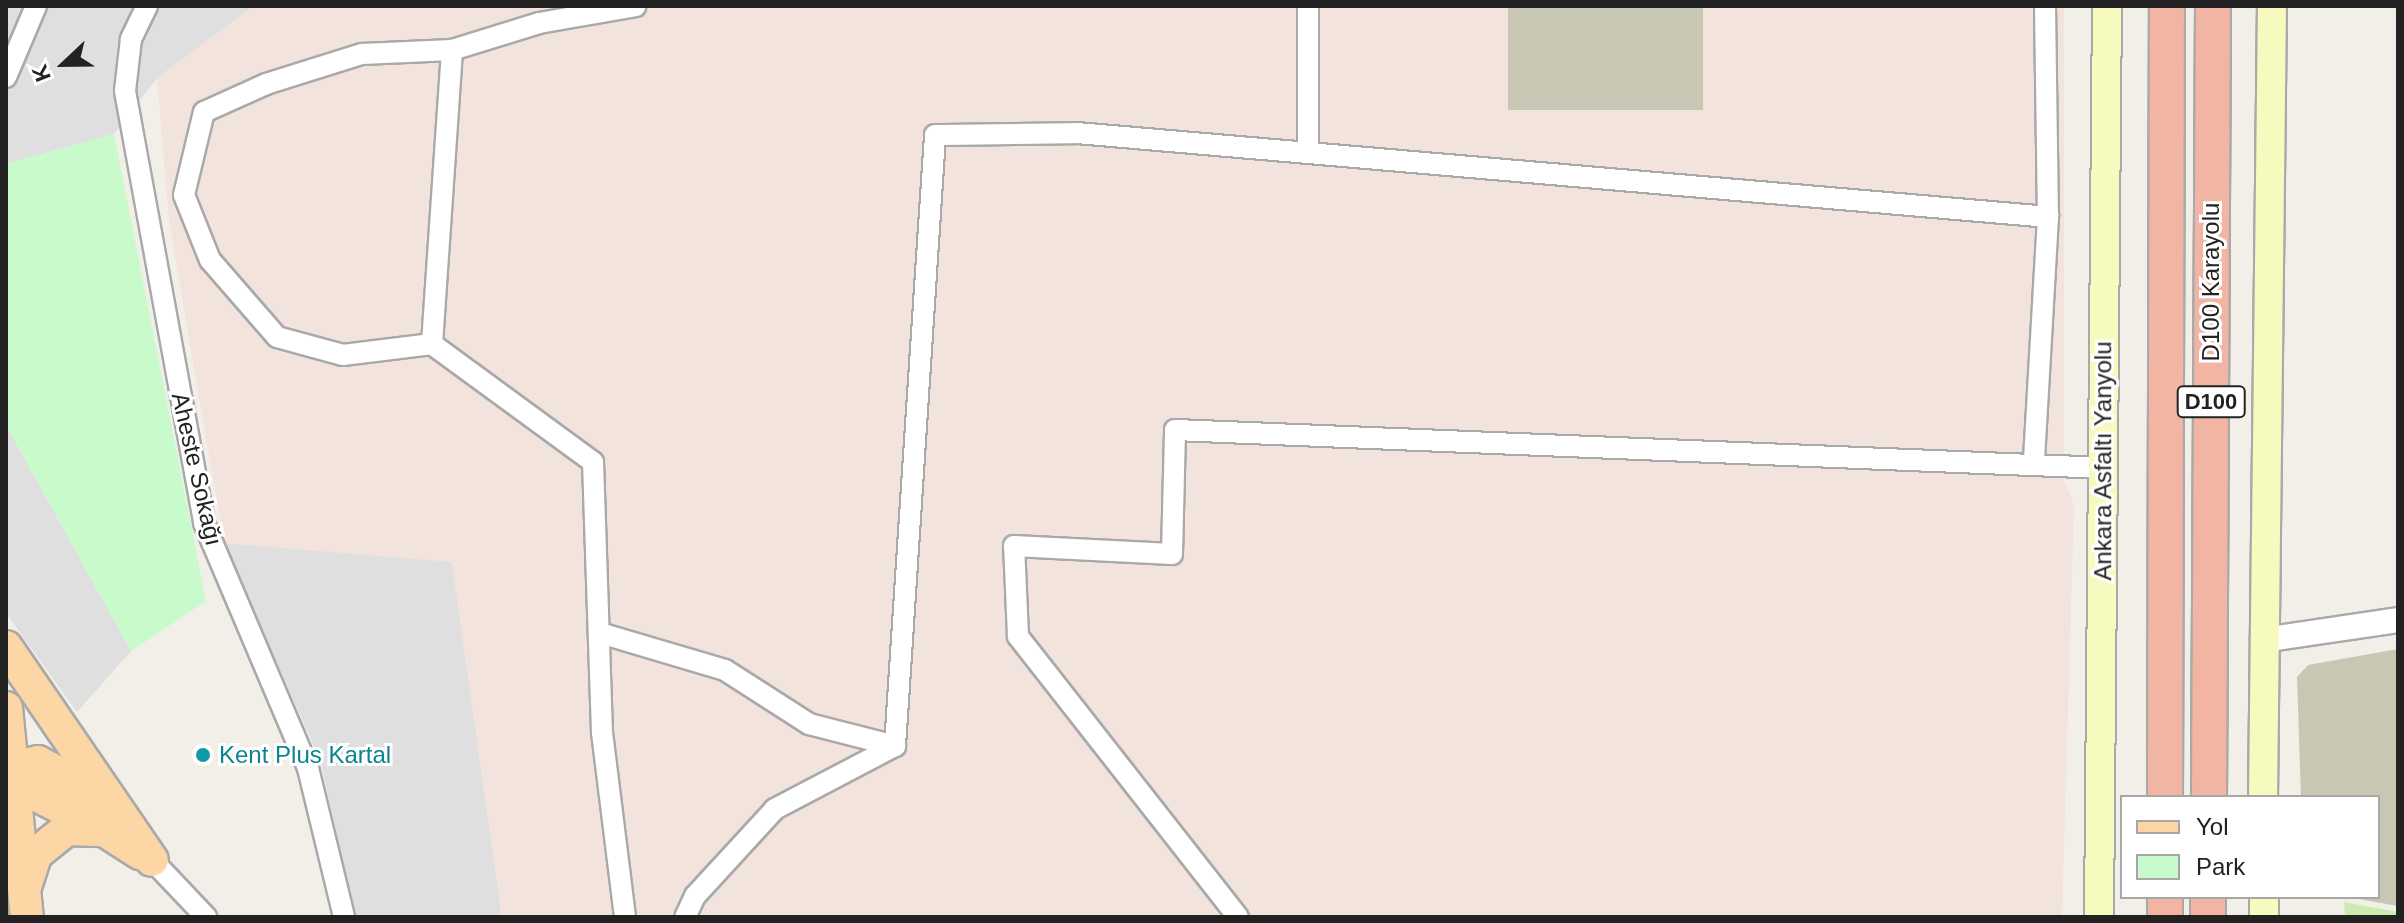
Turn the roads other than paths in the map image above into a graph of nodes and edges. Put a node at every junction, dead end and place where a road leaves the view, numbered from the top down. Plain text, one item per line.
1 (36, 6) edge
2 (147, 6) edge
3 (636, 6) edge
4 (1308, 6) edge
5 (2045, 6) edge
6 (2107, 6) edge
7 (2167, 6) edge
8 (2213, 6) edge
9 (2272, 6) edge
10 (452, 50) junction
11 (6, 77) edge
12 (1308, 153) junction
13 (2048, 217) junction
14 (432, 344) junction
15 (2034, 462) junction
16 (2103, 468) junction
17 (2398, 620) edge
18 (600, 633) junction
19 (2263, 640) junction
20 (6, 647) edge
21 (6, 708) edge
22 (895, 746) junction
23 (10, 775) edge
24 (2165, 795) edge
25 (2209, 795) edge
26 (2263, 795) edge
27 (109, 818) junction
28 (152, 860) joint
29 (25, 904) edge
30 (206, 917) edge
31 (344, 917) edge
32 (625, 917) edge
33 (685, 917) edge
34 (1238, 917) edge
35 (2099, 917) edge

1 - 11 street
2 - 31 street, Aheste Sokağı
3 - 10 street
4 - 12 street
5 - 13 street
6 - 16 main road, Ankara Asfaltı Yanyolu
7 - 24 highway, D100 Karayolu / D100
8 - 25 highway, D100 Karayolu / D100
9 - 19 main road
10 - 14 street
10 - 14 street
12 - 13 street
12 - 22 street
13 - 15 street
14 - 18 street
15 - 16 street
15 - 34 street
16 - 35 main road, Ankara Asfaltı Yanyolu
17 - 19 street
18 - 22 street
18 - 32 street
19 - 26 main road
20 - 27 main road
21 - 23 main road
22 - 33 street
23 - 27 main road
23 - 29 main road
27 - 28 main road
27 - 29 main road
28 - 30 street

